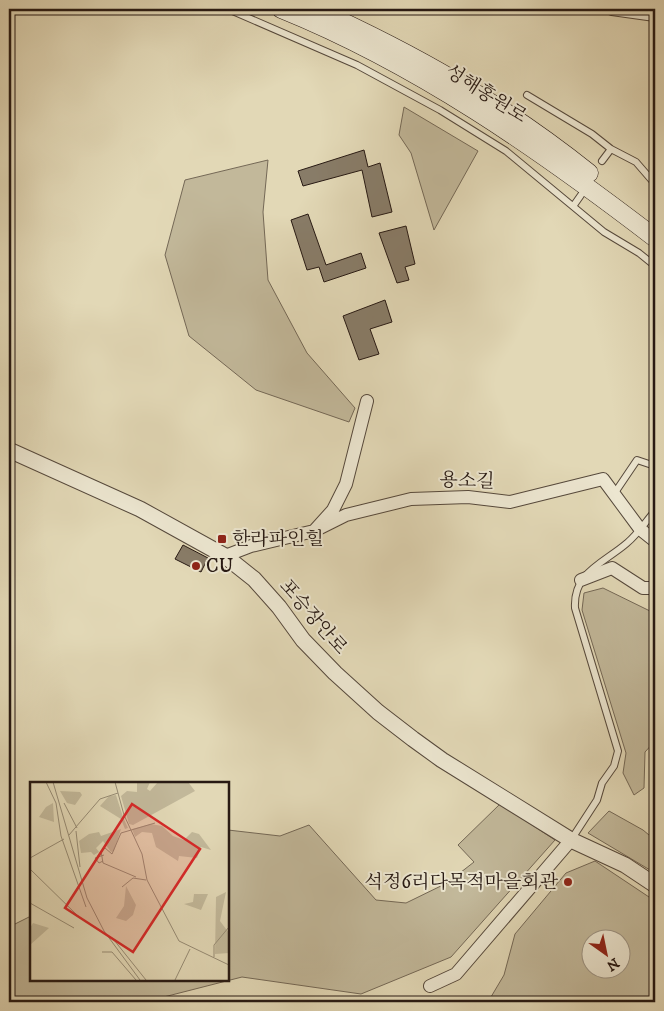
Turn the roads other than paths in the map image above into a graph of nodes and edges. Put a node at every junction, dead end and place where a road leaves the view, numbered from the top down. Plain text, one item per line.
1 (228, 9) edge
2 (280, 9) edge
3 (314, 9) edge
4 (612, 9) edge
5 (655, 15) edge
6 (527, 95) dead end
7 (611, 149) junction
8 (602, 161) dead end
9 (655, 184) edge
10 (581, 195) dead end
11 (574, 205) junction
12 (655, 226) edge
13 (655, 238) edge
14 (655, 266) edge
15 (367, 401) dead end
16 (9, 450) edge
17 (655, 466) edge
18 (614, 494) junction
19 (655, 510) edge
20 (640, 529) junction
21 (314, 531) junction
22 (655, 541) edge
23 (225, 556) junction
24 (581, 580) junction
25 (655, 588) edge
26 (571, 840) junction
27 (655, 885) edge
28 (430, 986) dead end

1 - 11 lane
2 - 13 main road, 성해홍원로
3 - 12 main road, 성해홍원로
4 - 5 street
6 - 7 lane
7 - 8 lane
7 - 9 lane
10 - 11 lane
11 - 14 lane
15 - 21 street
16 - 23 street, 포승장안로
17 - 18 lane
18 - 20 street, 용소길
18 - 21 street, 용소길
19 - 20 lane
20 - 22 street, 용소길
20 - 24 lane
21 - 23 street, 용소길
23 - 26 street, 포승장안로
24 - 25 street
24 - 26 lane
26 - 27 street, 포승장안로
26 - 28 street

